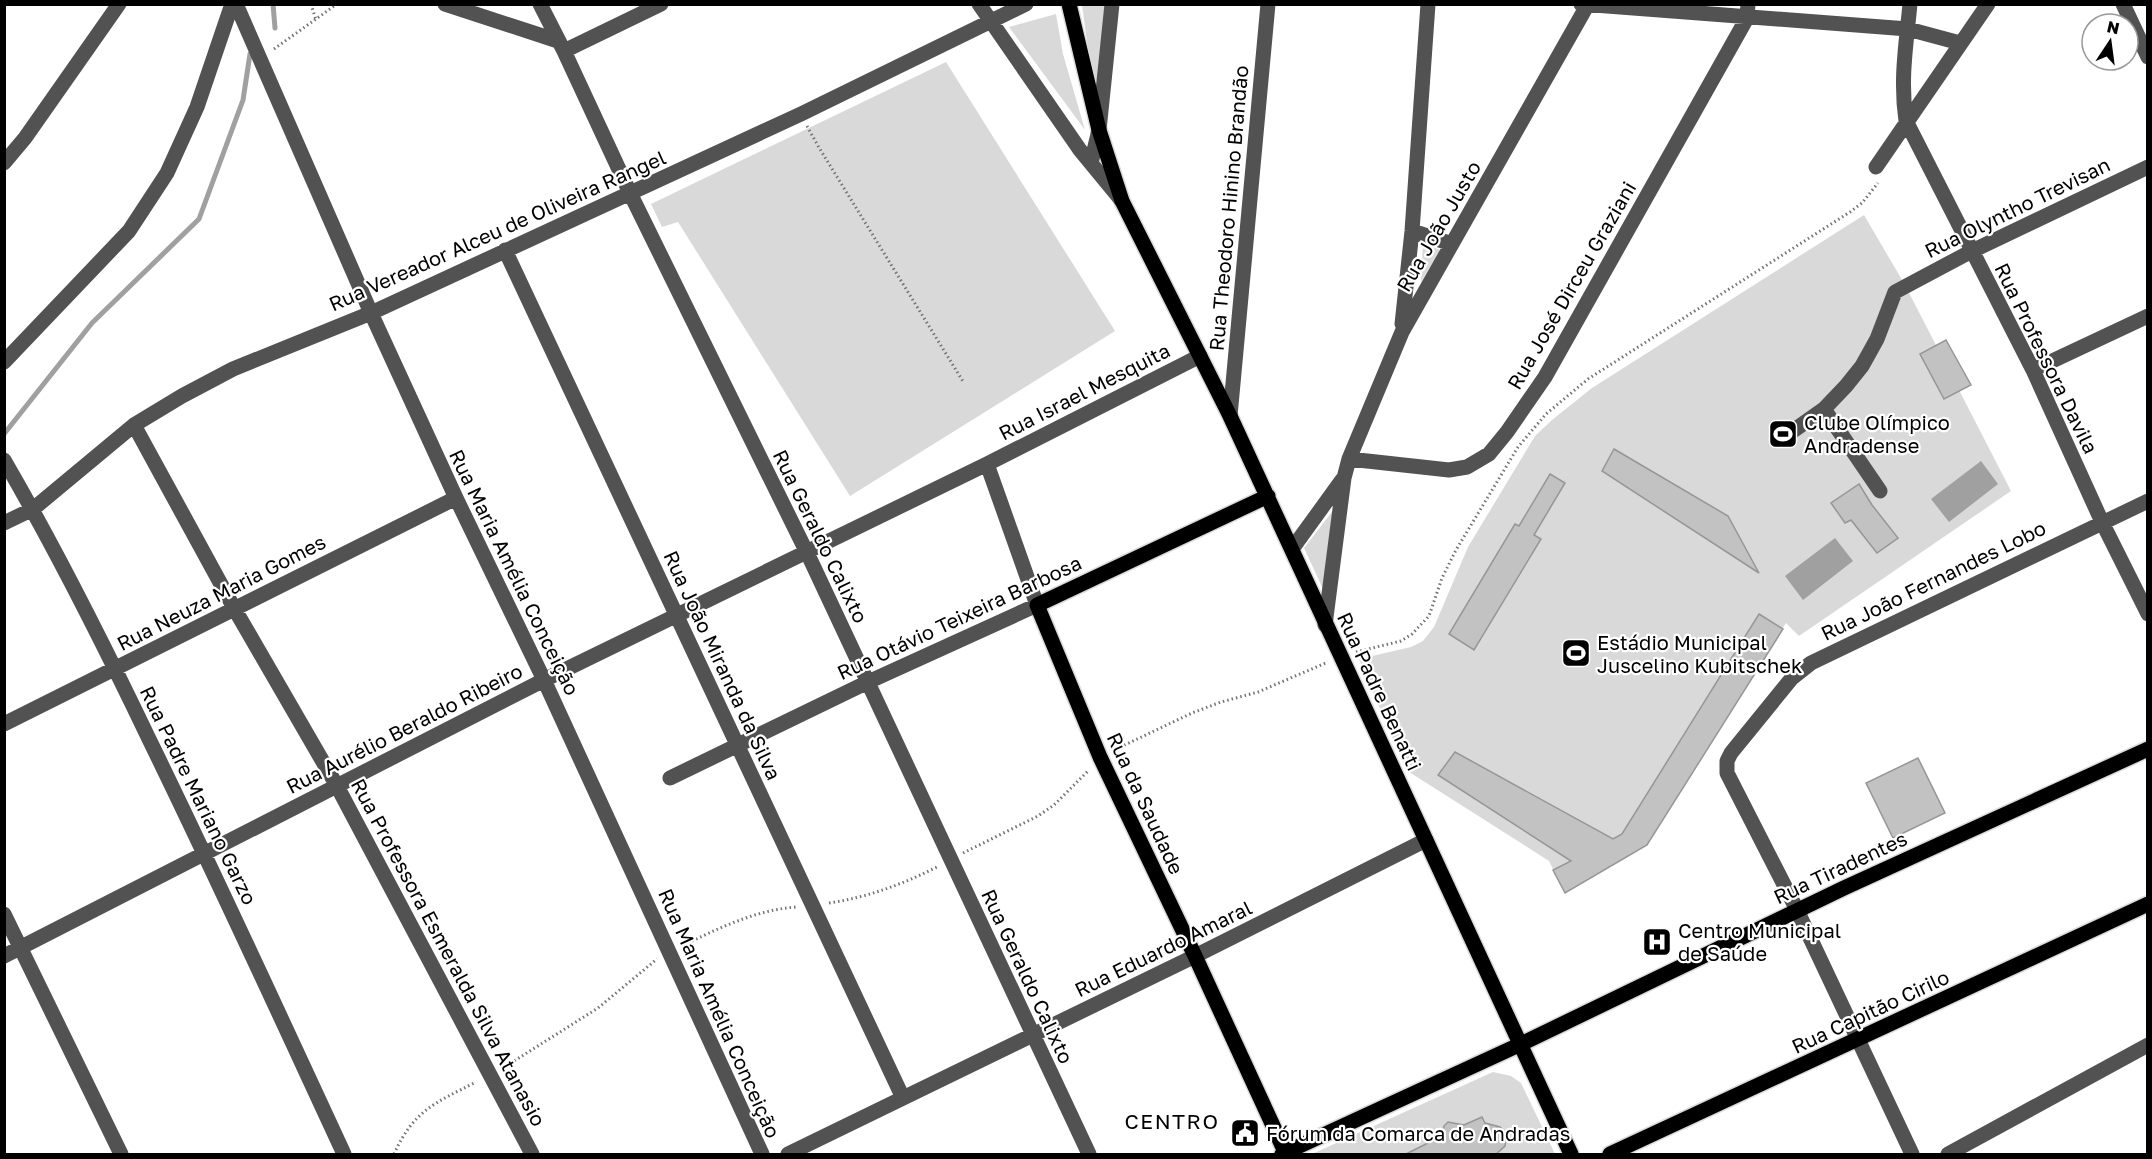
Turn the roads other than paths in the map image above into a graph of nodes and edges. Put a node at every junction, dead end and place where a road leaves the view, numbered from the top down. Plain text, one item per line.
1 (119, 4) edge
2 (234, 4) edge
3 (445, 4) edge
4 (540, 4) edge
5 (662, 4) edge
6 (979, 4) edge
7 (1026, 4) edge
8 (1069, 4) edge
9 (1112, 4) edge
10 (1268, 4) edge
11 (1428, 4) edge
12 (1581, 4) edge
13 (1910, 4) edge
14 (1988, 4) edge
15 (1588, 5) edge
16 (2123, 5) edge
17 (1747, 11) edge
18 (992, 22) junction
19 (1908, 29) junction
20 (1960, 43) junction
21 (561, 46) junction
22 (2148, 57) edge
23 (1906, 121) junction
24 (1099, 129) junction
25 (4, 163) edge
26 (1091, 163) junction
27 (2148, 167) edge
28 (1879, 173) road end
29 (630, 193) junction
30 (1122, 201) junction
31 (1412, 231) junction
32 (1452, 244) junction
33 (505, 250) junction
34 (1972, 250) junction
35 (371, 313) junction
36 (2148, 316) edge
37 (1402, 332) junction
38 (1200, 356) junction
39 (4, 362) edge
40 (2033, 370) junction
41 (1824, 409) junction
42 (1230, 416) junction
43 (134, 425) junction
44 (1780, 440) dead end
45 (1349, 459) junction
46 (4, 460) edge
47 (987, 464) junction
48 (1344, 478) junction
49 (1880, 491) dead end
50 (1268, 496) junction
51 (456, 498) junction
52 (2148, 501) edge
53 (33, 509) junction
54 (2102, 522) junction
55 (4, 523) edge
56 (1292, 549) junction
57 (806, 551) junction
58 (1037, 605) junction
59 (234, 608) junction
60 (2148, 614) edge
61 (677, 616) junction
62 (1325, 625) junction
63 (116, 669) junction
64 (544, 680) junction
65 (868, 682) junction
66 (4, 724) edge
67 (738, 745) junction
68 (2148, 749) edge
69 (670, 778) dead end
70 (337, 786) junction
71 (1426, 840) junction
72 (206, 854) junction
73 (2148, 904) edge
74 (1797, 910) junction
75 (4, 914) edge
76 (22, 947) junction
77 (4, 956) edge
78 (1195, 956) junction
79 (1032, 1035) junction
80 (1858, 1039) junction
81 (1521, 1044) junction
82 (2148, 1046) edge
83 (903, 1098) junction
84 (1284, 1154) edge
85 (121, 1155) edge
86 (344, 1155) edge
87 (532, 1155) edge
88 (762, 1155) edge
89 (788, 1155) edge
90 (1089, 1155) edge
91 (1571, 1155) edge
92 (1610, 1155) edge
93 (1912, 1155) edge
94 (1948, 1155) edge

1 - 25 street
2 - 35 street, Rua Maria Amélia Conceição
2 - 39 street
3 - 21 street
4 - 21 street, Rua Geraldo Calixto
5 - 21 street
6 - 18 street
7 - 18 street, Rua Vereador Alceu de Oliveira Rangel
8 - 24 main road, Rua Padre Benatti
9 - 24 street
10 - 42 street, Rua Theodoro Hinino Brandão
11 - 31 street
12 - 15 street
13 - 19 street, Rua Professora Davila
14 - 20 street
15 - 17 street
15 - 32 street, Rua João Justo
16 - 22 street
17 - 19 street
17 - 45 street, Rua José Dirceu Graziani
18 - 26 street
18 - 29 street, Rua Vereador Alceu de Oliveira Rangel
19 - 20 street
19 - 23 street, Rua Professora Davila
20 - 23 street
21 - 29 street, Rua Geraldo Calixto
23 - 28 street
23 - 34 street, Rua Professora Davila
24 - 26 street
24 - 30 main road, Rua Padre Benatti
26 - 30 street
27 - 34 street, Rua Olyntho Trevisan
29 - 33 street, Rua Vereador Alceu de Oliveira Rangel
29 - 57 street, Rua Geraldo Calixto
30 - 38 main road, Rua Padre Benatti
31 - 32 street
31 - 37 street
32 - 37 street, Rua João Justo
33 - 35 street, Rua Vereador Alceu de Oliveira Rangel
33 - 61 street, Rua João Miranda da Silva
34 - 40 street, Rua Professora Davila
34 - 41 street, Rua Olyntho Trevisan
35 - 43 street, Rua Vereador Alceu de Oliveira Rangel
35 - 51 street, Rua Maria Amélia Conceição
36 - 40 street
37 - 45 street, Rua João Justo
38 - 42 main road, Rua Padre Benatti
38 - 47 street, Rua Israel Mesquita
40 - 54 street, Rua Professora Davila
41 - 44 street
41 - 49 street
42 - 50 main road, Rua Padre Benatti
43 - 53 street, Rua Vereador Alceu de Oliveira Rangel
43 - 59 street, Rua Professora Esmeralda Silva Atanasio
45 - 48 street, Rua João Justo
46 - 53 street, Rua Padre Mariano Garzo
47 - 57 street, Rua Aurélio Beraldo Ribeiro
47 - 58 street, Rua da Saudade
48 - 56 street
48 - 62 street
50 - 56 main road, Rua Padre Benatti
50 - 58 main road, Rua Otávio Teixeira Barbosa
51 - 59 street, Rua Neuza Maria Gomes
51 - 64 street, Rua Maria Amélia Conceição
52 - 54 street, Rua João Fernandes Lobo
53 - 55 street, Rua Vereador Alceu de Oliveira Rangel
53 - 63 street, Rua Padre Mariano Garzo
54 - 60 street, Rua Professora Davila
54 - 74 street, Rua João Fernandes Lobo
56 - 62 main road, Rua Padre Benatti
57 - 61 street, Rua Aurélio Beraldo Ribeiro
57 - 65 street, Rua Geraldo Calixto
58 - 65 street, Rua Otávio Teixeira Barbosa
58 - 78 main road, Rua da Saudade
59 - 63 street, Rua Neuza Maria Gomes
59 - 70 street, Rua Professora Esmeralda Silva Atanasio
61 - 64 street, Rua Aurélio Beraldo Ribeiro
61 - 67 street, Rua João Miranda da Silva
62 - 71 main road, Rua Padre Benatti
63 - 66 street, Rua Neuza Maria Gomes
63 - 72 street, Rua Padre Mariano Garzo
64 - 70 street, Rua Aurélio Beraldo Ribeiro
64 - 88 street, Rua Maria Amélia Conceição
65 - 67 street, Rua Otávio Teixeira Barbosa
65 - 79 street, Rua Geraldo Calixto
67 - 69 street, Rua Otávio Teixeira Barbosa
67 - 83 street, Rua João Miranda da Silva
68 - 74 main road, Rua Tiradentes
70 - 72 street, Rua Aurélio Beraldo Ribeiro
70 - 87 street, Rua Professora Esmeralda Silva Atanasio
71 - 78 street, Rua Eduardo Amaral
71 - 81 main road, Rua Padre Benatti
72 - 76 street, Rua Aurélio Beraldo Ribeiro
72 - 86 street, Rua Padre Mariano Garzo
73 - 80 main road, Rua Capitão Cirilo
74 - 80 street
74 - 81 main road, Rua Tiradentes
75 - 76 street
76 - 77 street, Rua Aurélio Beraldo Ribeiro
76 - 85 street
78 - 79 street, Rua Eduardo Amaral
78 - 84 main road, Rua da Saudade
79 - 83 street, Rua Eduardo Amaral
79 - 90 street, Rua Geraldo Calixto
80 - 92 main road, Rua Capitão Cirilo
80 - 93 street
81 - 84 main road, Rua Tiradentes
81 - 91 main road, Rua Padre Benatti
82 - 94 street
83 - 89 street, Rua Eduardo Amaral

